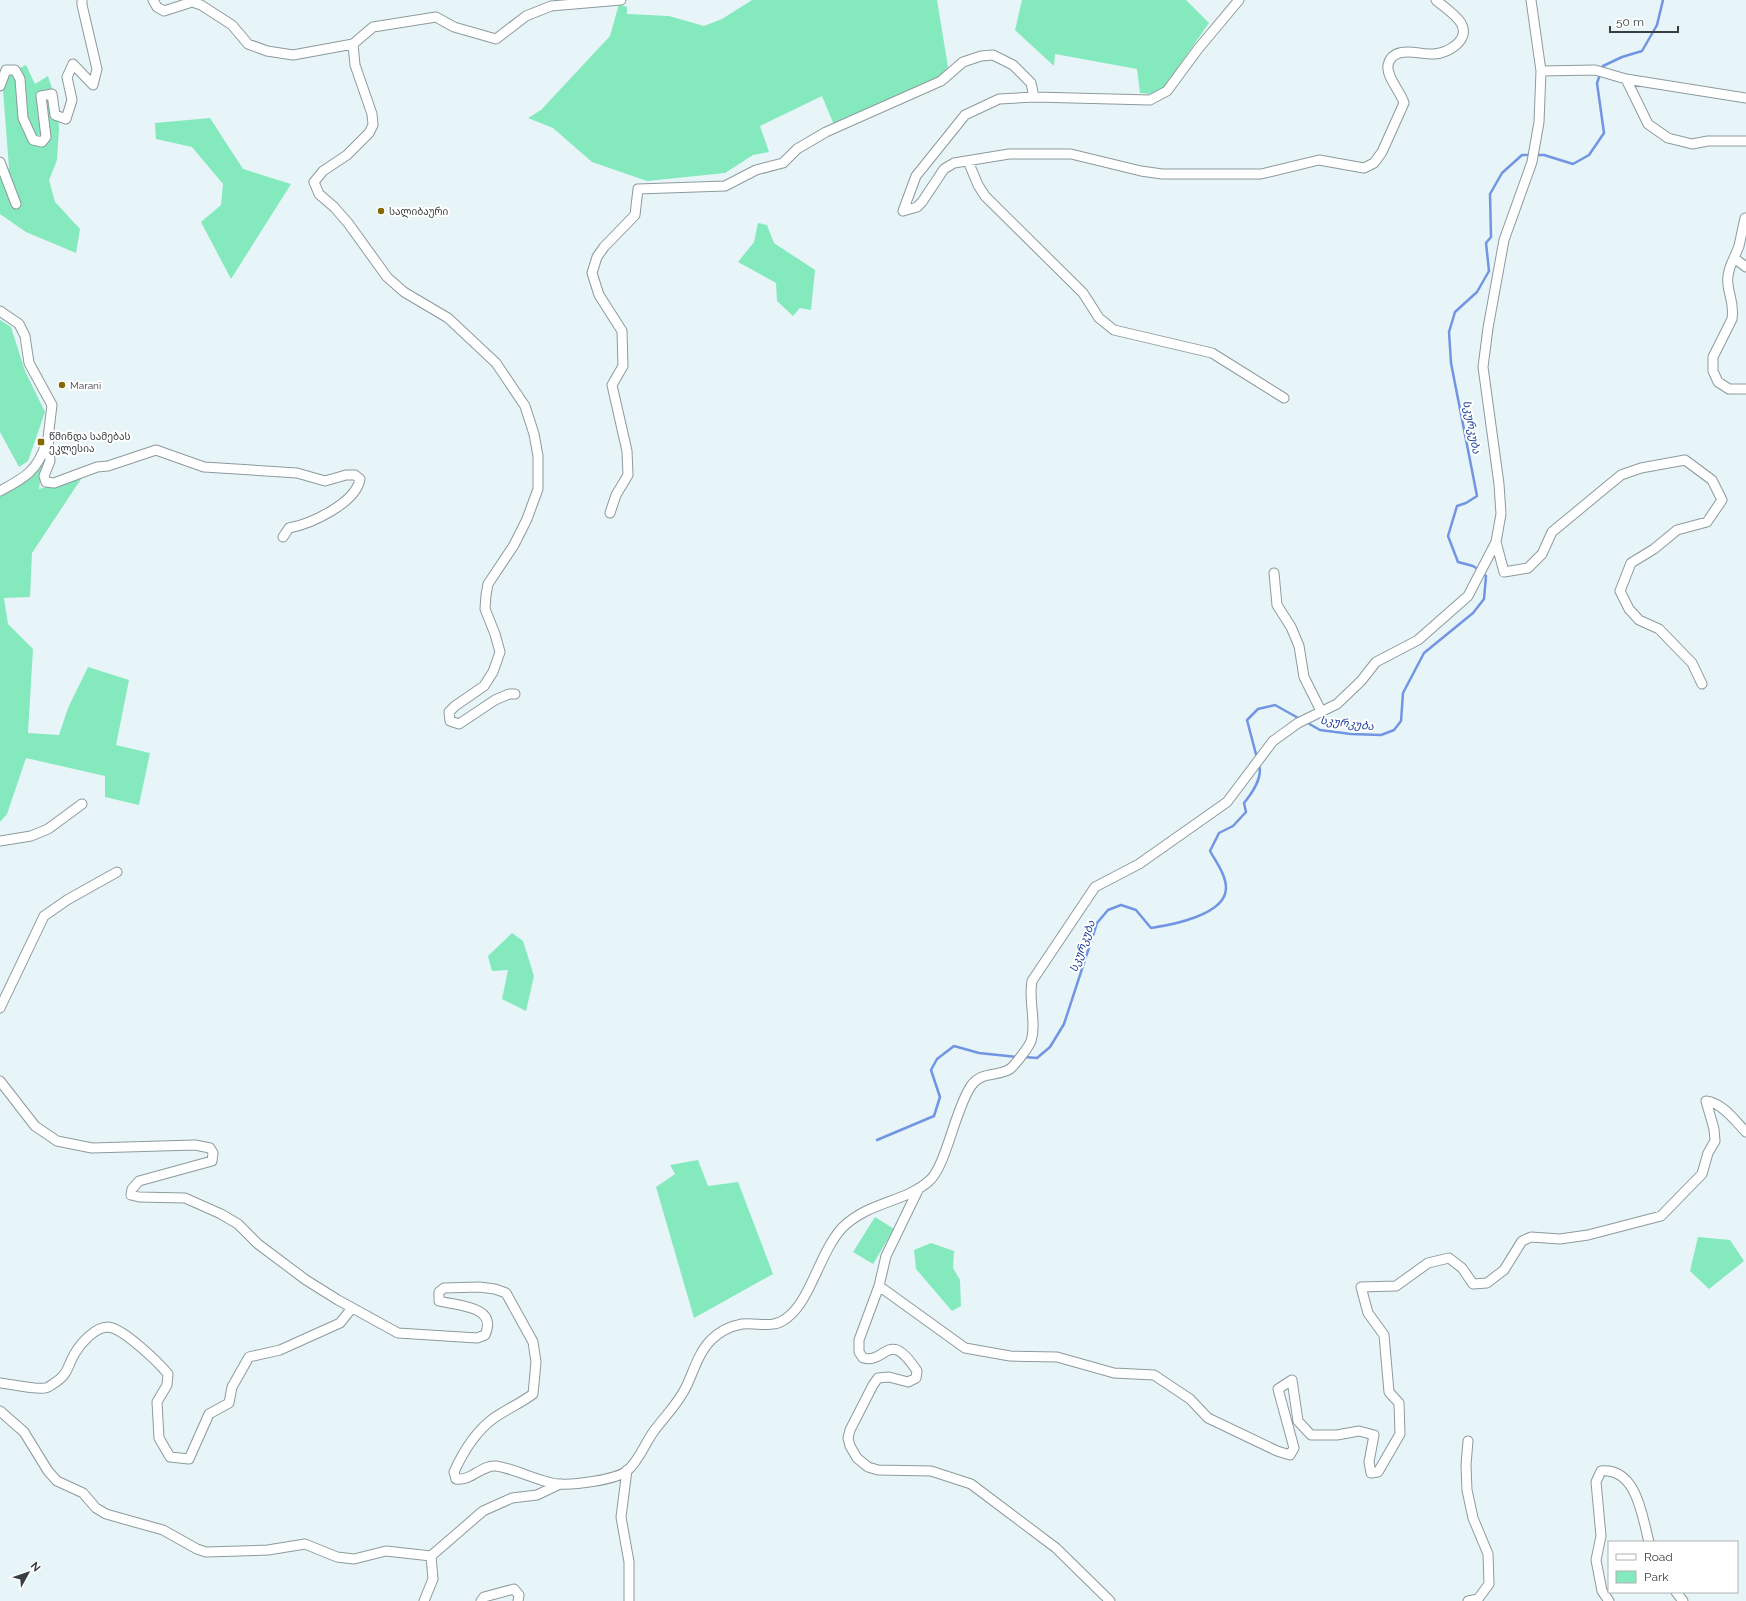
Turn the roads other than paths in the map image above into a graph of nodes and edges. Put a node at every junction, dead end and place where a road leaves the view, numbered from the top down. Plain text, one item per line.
1 (82, 0) edge
2 (154, 0) edge
3 (621, 0) edge
4 (1239, 0) edge
5 (1436, 0) edge
6 (1532, 0) edge
7 (353, 44) junction
8 (1541, 72) junction
9 (1626, 80) junction
10 (0, 86) edge
11 (1034, 97) junction
12 (1746, 98) edge
13 (1746, 141) edge
14 (968, 161) junction
15 (0, 162) edge
16 (16, 204) dead end
17 (1745, 218) edge
18 (1734, 258) junction
19 (1746, 267) edge
20 (0, 311) edge
21 (1746, 389) edge
22 (1284, 398) dead end
23 (48, 438) junction
24 (0, 491) edge
25 (610, 514) dead end
26 (283, 537) dead end
27 (1496, 542) junction
28 (1274, 573) dead end
29 (1702, 684) dead end
30 (515, 694) dead end
31 (1321, 710) junction
32 (82, 804) dead end
33 (0, 841) edge
34 (117, 872) dead end
35 (0, 1008) edge
36 (0, 1082) edge
37 (1746, 1132) edge
38 (919, 1188) junction
39 (879, 1286) junction
40 (352, 1308) junction
41 (0, 1382) edge
42 (0, 1411) edge
43 (1468, 1441) dead end
44 (627, 1470) junction
45 (560, 1484) junction
46 (1649, 1541) edge
47 (431, 1556) junction
48 (1677, 1593) edge
49 (424, 1601) edge
50 (481, 1601) edge
51 (518, 1601) edge
52 (629, 1601) edge
53 (1110, 1601) edge
54 (1468, 1601) edge
55 (1609, 1601) edge
56 (1683, 1601) edge

1 - 10 street
2 - 7 street
3 - 7 street
4 - 11 street
5 - 14 street
6 - 8 street
7 - 30 street
8 - 9 street
8 - 27 street
9 - 12 street
9 - 13 street
11 - 14 street
11 - 25 street
14 - 22 street
15 - 16 street
17 - 18 street
18 - 19 street
18 - 21 street
20 - 23 street
23 - 24 street
23 - 26 street
27 - 29 street
27 - 31 street
28 - 31 street
31 - 38 street
32 - 33 street
34 - 35 street
36 - 40 street
37 - 39 street
38 - 39 street
38 - 44 street
39 - 53 street
40 - 41 street
40 - 45 street
42 - 47 street
43 - 54 street
44 - 45 street
44 - 52 street
45 - 47 street
46 - 55 street
47 - 49 street
48 - 56 street
50 - 51 street

